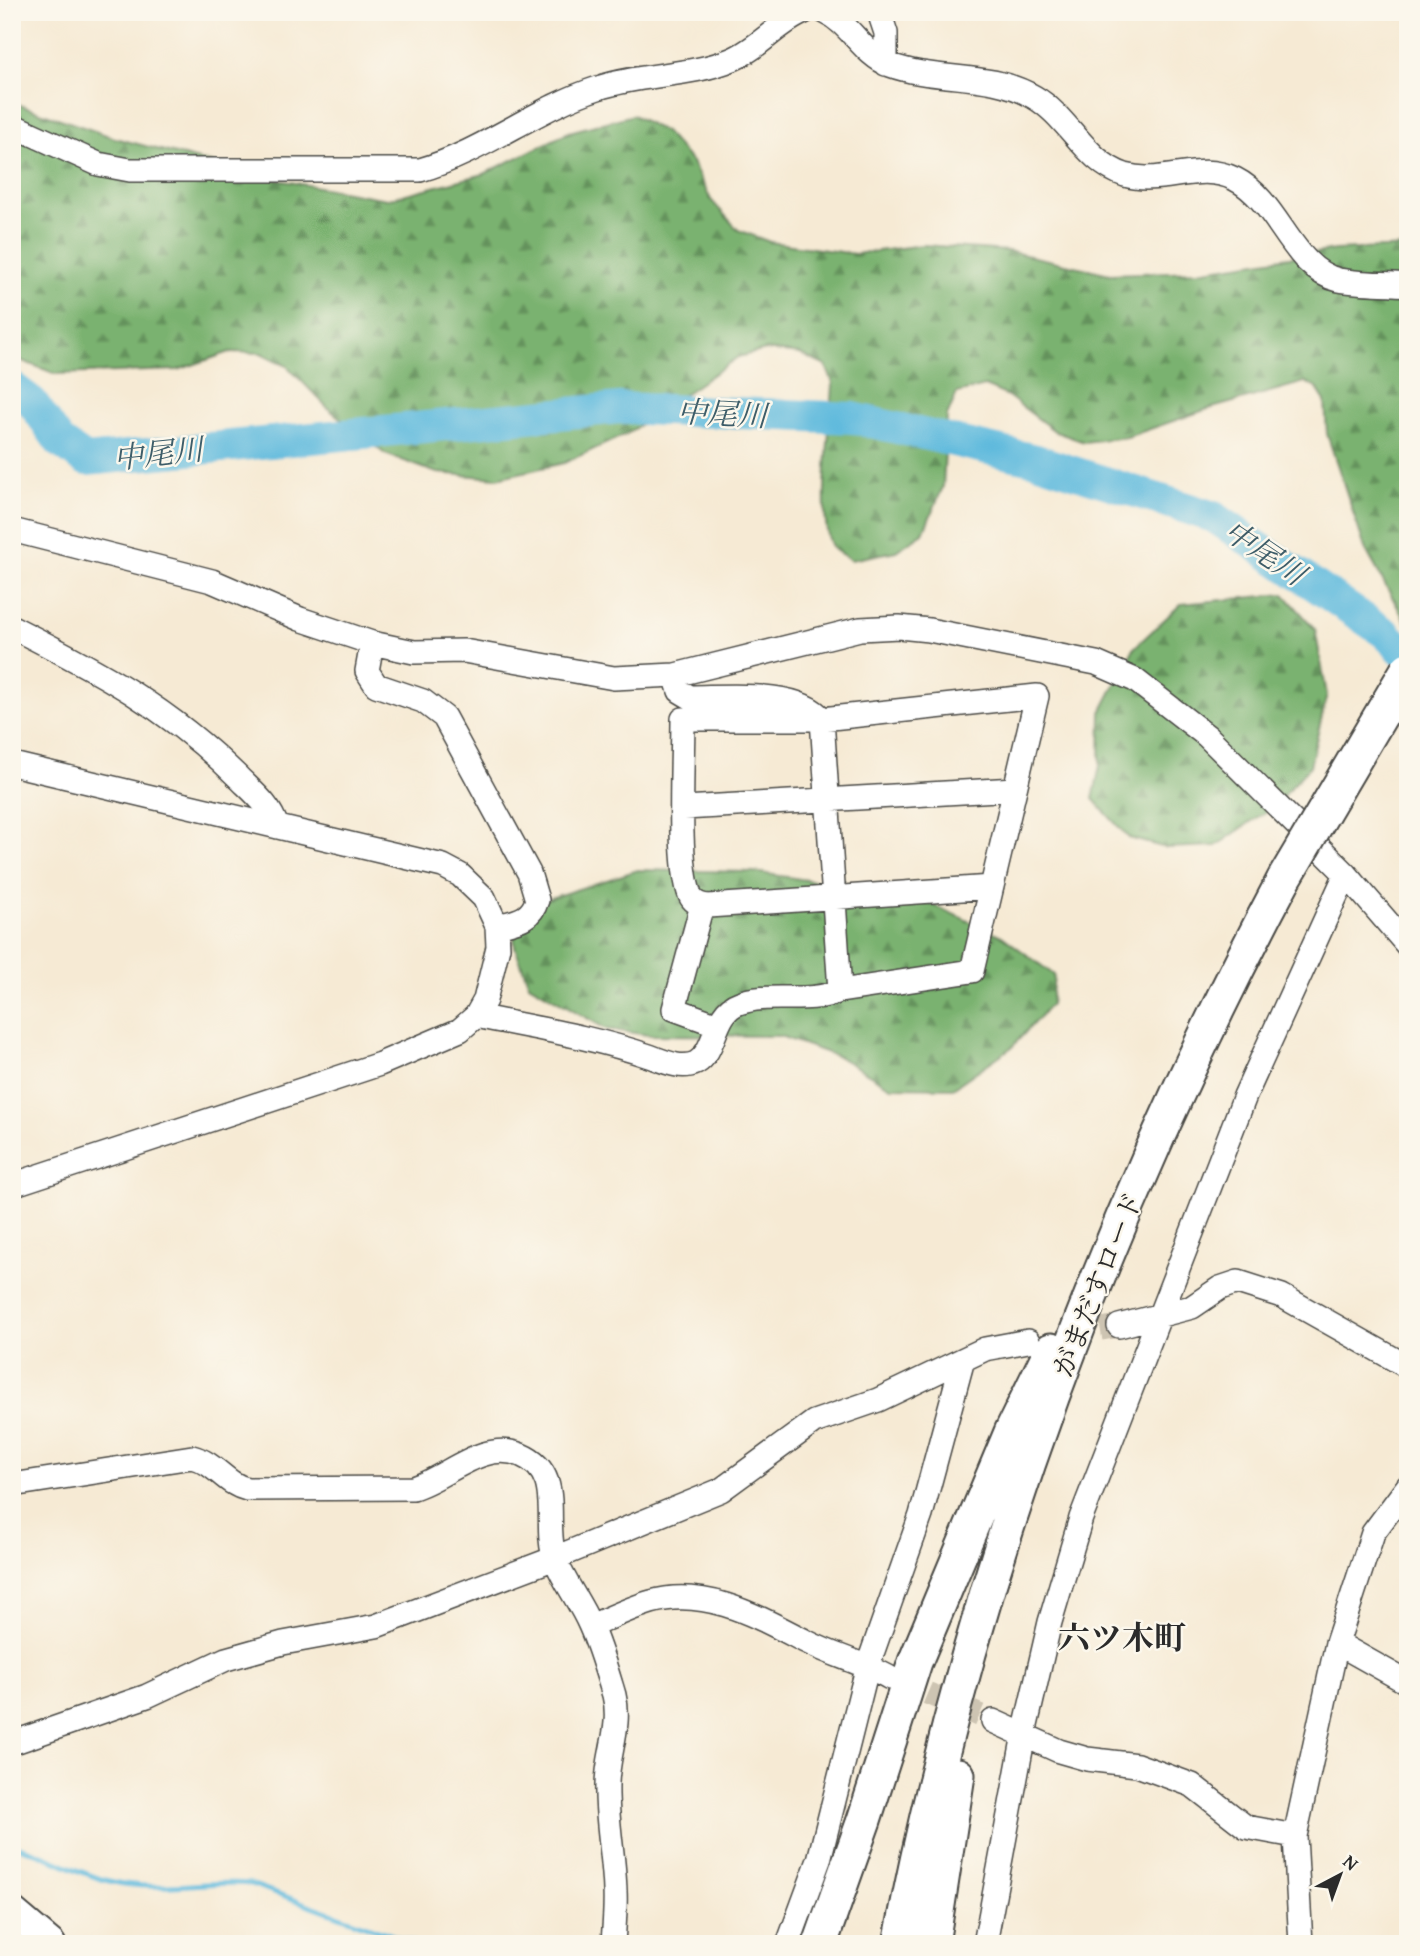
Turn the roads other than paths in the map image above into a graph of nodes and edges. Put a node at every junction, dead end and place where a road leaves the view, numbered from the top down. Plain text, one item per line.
1 (804, 12) edge
2 (825, 12) edge
3 (879, 12) edge
4 (886, 64) junction
5 (12, 125) edge
6 (1408, 285) edge
7 (12, 530) edge
8 (12, 627) edge
9 (372, 643) junction
10 (1408, 669) edge
11 (675, 676) junction
12 (822, 719) junction
13 (12, 764) edge
14 (1015, 789) junction
15 (828, 799) junction
16 (684, 808) junction
17 (277, 827) junction
18 (1346, 874) junction
19 (992, 887) junction
20 (834, 897) junction
21 (702, 905) junction
22 (498, 926) junction
23 (1408, 946) edge
24 (840, 991) junction
25 (476, 1016) junction
26 (718, 1025) junction
27 (14, 1184) edge
28 (1116, 1232) junction
29 (1161, 1317) junction
30 (1119, 1326) tunnel mouth
31 (1028, 1341) dead end
32 (962, 1363) junction
33 (1408, 1367) edge
34 (12, 1485) edge
35 (1408, 1486) edge
36 (555, 1558) junction
37 (991, 1583) junction
38 (591, 1626) junction
39 (1337, 1643) junction
40 (868, 1665) junction
41 (890, 1678) tunnel mouth
42 (1408, 1683) edge
43 (993, 1721) tunnel mouth
44 (1024, 1734) junction
45 (12, 1743) edge
46 (1295, 1836) junction
47 (12, 1911) edge
48 (51, 1944) edge
49 (613, 1944) edge
50 (788, 1944) edge
51 (820, 1944) edge
52 (900, 1944) edge
53 (932, 1944) edge
54 (985, 1944) edge
55 (1301, 1944) edge

1 - 5 street
2 - 4 street
3 - 4 street
4 - 6 street
7 - 9 street
8 - 17 street
9 - 11 street
9 - 22 street
10 - 28 highway, がまだすロード, bridge
11 - 12 street
11 - 18 street
12 - 14 street
12 - 15 street
12 - 16 street
13 - 17 street
14 - 15 street
14 - 19 street
15 - 16 street
15 - 20 street
16 - 21 street
17 - 22 street
18 - 23 street
18 - 29 street
19 - 20 street
19 - 24 street
20 - 21 street
20 - 24 street
21 - 26 street
22 - 25 street
24 - 26 street
25 - 26 street
25 - 27 street
28 - 37 highway, がまだすロード
28 - 51 highway
29 - 30 street
29 - 33 street
29 - 44 street
31 - 32 street
32 - 36 street
32 - 40 street
34 - 36 street
35 - 39 street
36 - 38 street
36 - 45 street
37 - 52 highway, がまだすロード
37 - 53 highway
38 - 40 street
38 - 49 street
39 - 42 street
39 - 46 street
40 - 41 street
40 - 50 street
43 - 44 street
44 - 46 street
44 - 54 street
46 - 55 street
47 - 48 main road

